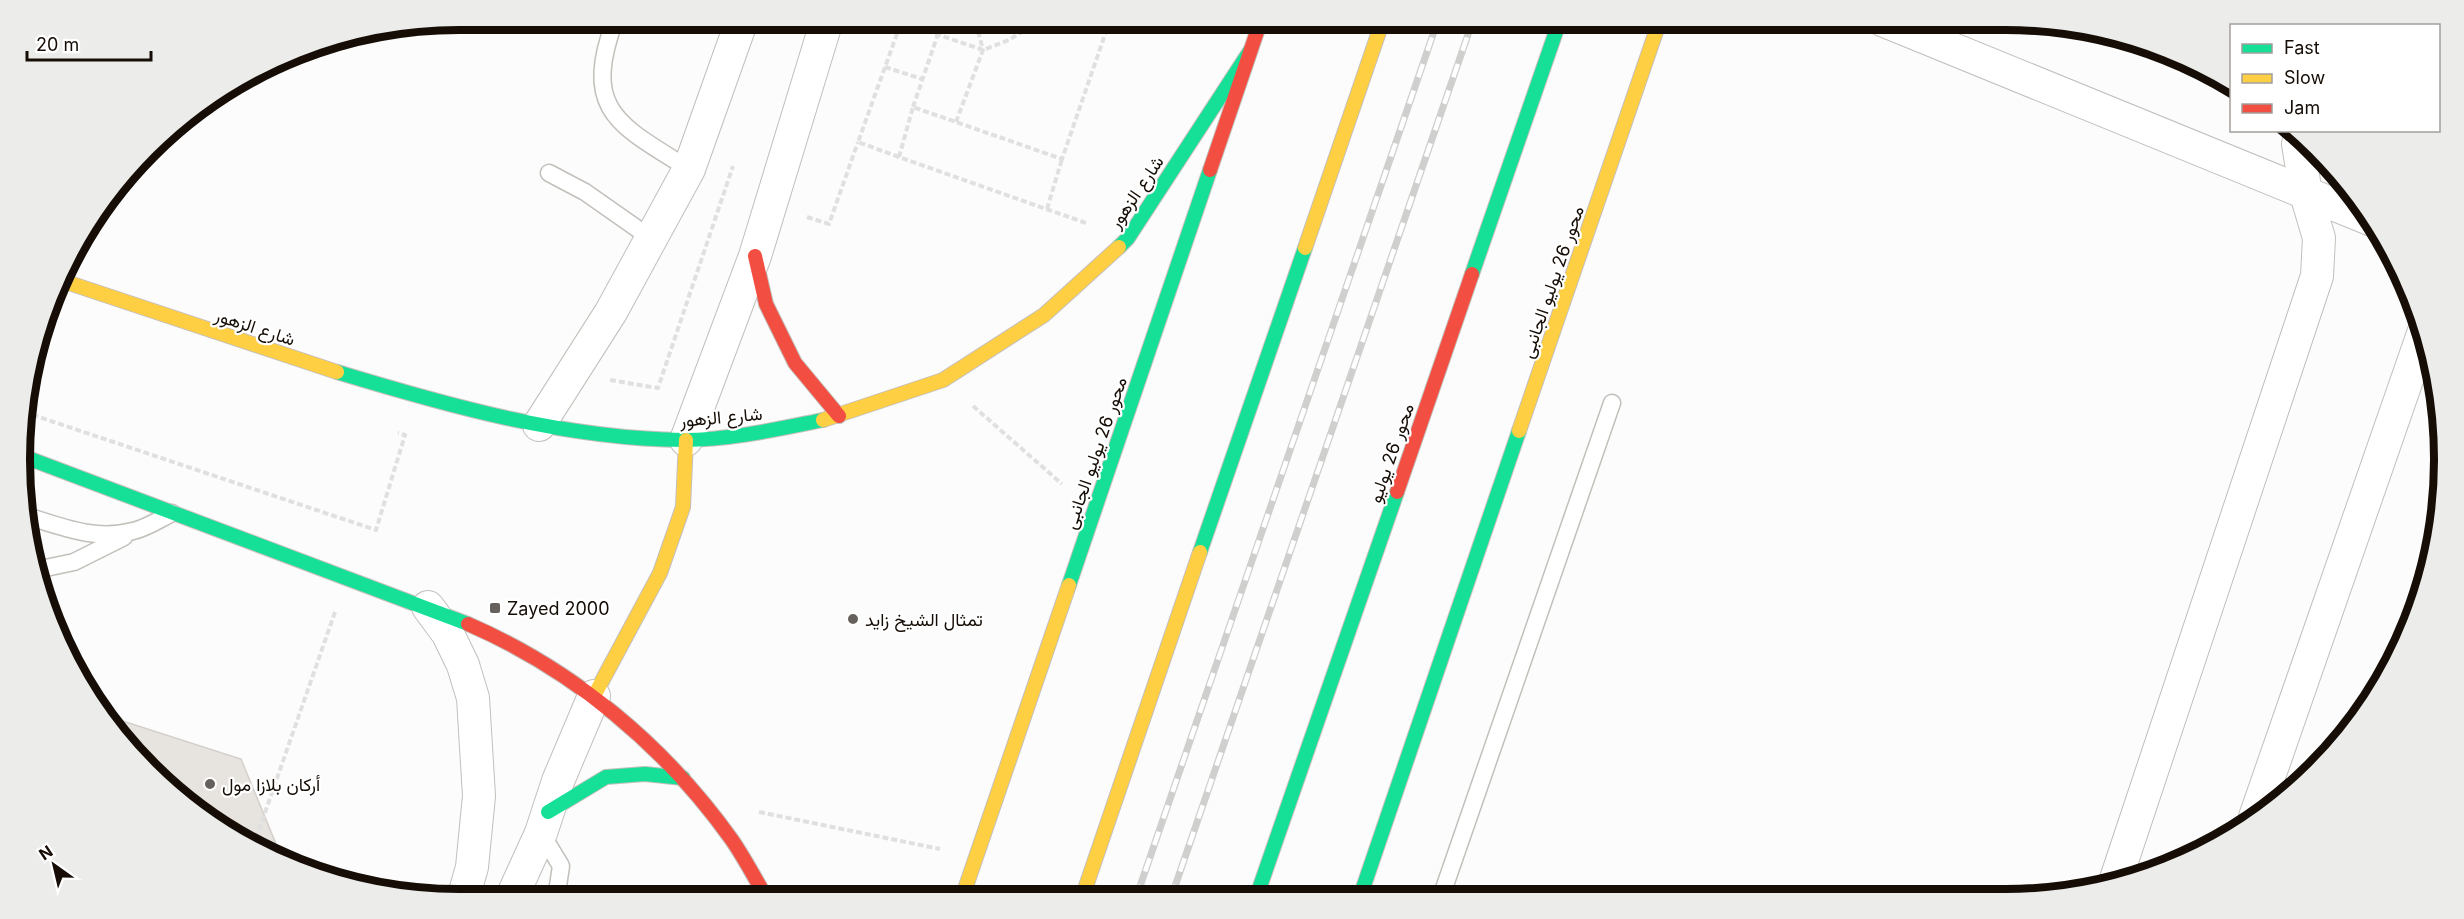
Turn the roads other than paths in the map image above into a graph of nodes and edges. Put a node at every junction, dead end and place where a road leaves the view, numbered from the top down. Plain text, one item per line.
1 (611, 30) edge
2 (738, 30) edge
3 (824, 30) edge
4 (1257, 30) edge
5 (1380, 30) edge
6 (1557, 30) edge
7 (1657, 30) edge
8 (1906, 30) edge
9 (1250, 51) junction
10 (2298, 147) edge
11 (689, 169) junction
12 (549, 173) dead end
13 (2306, 194) junction
14 (2357, 214) edge
15 (652, 239) junction
16 (755, 256) junction
17 (68, 283) edge
18 (2419, 347) edge
19 (1612, 403) dead end
20 (839, 416) junction
21 (539, 425) junction
22 (686, 440) junction
23 (30, 459) edge
24 (176, 512) junction
25 (34, 518) edge
26 (135, 531) junction
27 (44, 568) edge
28 (428, 607) junction
29 (594, 696) junction
30 (682, 778) junction
31 (2259, 805) edge
32 (545, 822) junction
33 (2118, 873) edge
34 (466, 889) edge
35 (515, 889) edge
36 (558, 889) edge
37 (761, 889) edge
38 (965, 889) edge
39 (1085, 889) edge
40 (1259, 889) edge
41 (1363, 889) edge
42 (1445, 889) edge

1 - 11 lane
2 - 11 street
3 - 16 street
4 - 9 main road, محور 26 يوليو الجانبى
5 - 39 main road
6 - 40 main road, محور 26 يوليو
7 - 41 main road, محور 26 يوليو الجانبى
8 - 13 street
9 - 20 main road, شارع الزهور
9 - 38 main road, محور 26 يوليو الجانبى
10 - 13 street
11 - 15 street
12 - 15 lane
13 - 14 street
13 - 33 street
15 - 21 street
16 - 20 main road
16 - 22 street
17 - 21 main road, شارع الزهور
18 - 31 street
19 - 42 lane
20 - 22 main road, شارع الزهور
21 - 22 main road, شارع الزهور
22 - 29 main road
23 - 24 main road
24 - 26 lane
24 - 28 main road
25 - 26 lane
26 - 27 lane
28 - 29 main road
28 - 34 street
29 - 30 main road
29 - 32 street
30 - 32 main road
30 - 37 main road
32 - 35 street
32 - 36 lane

